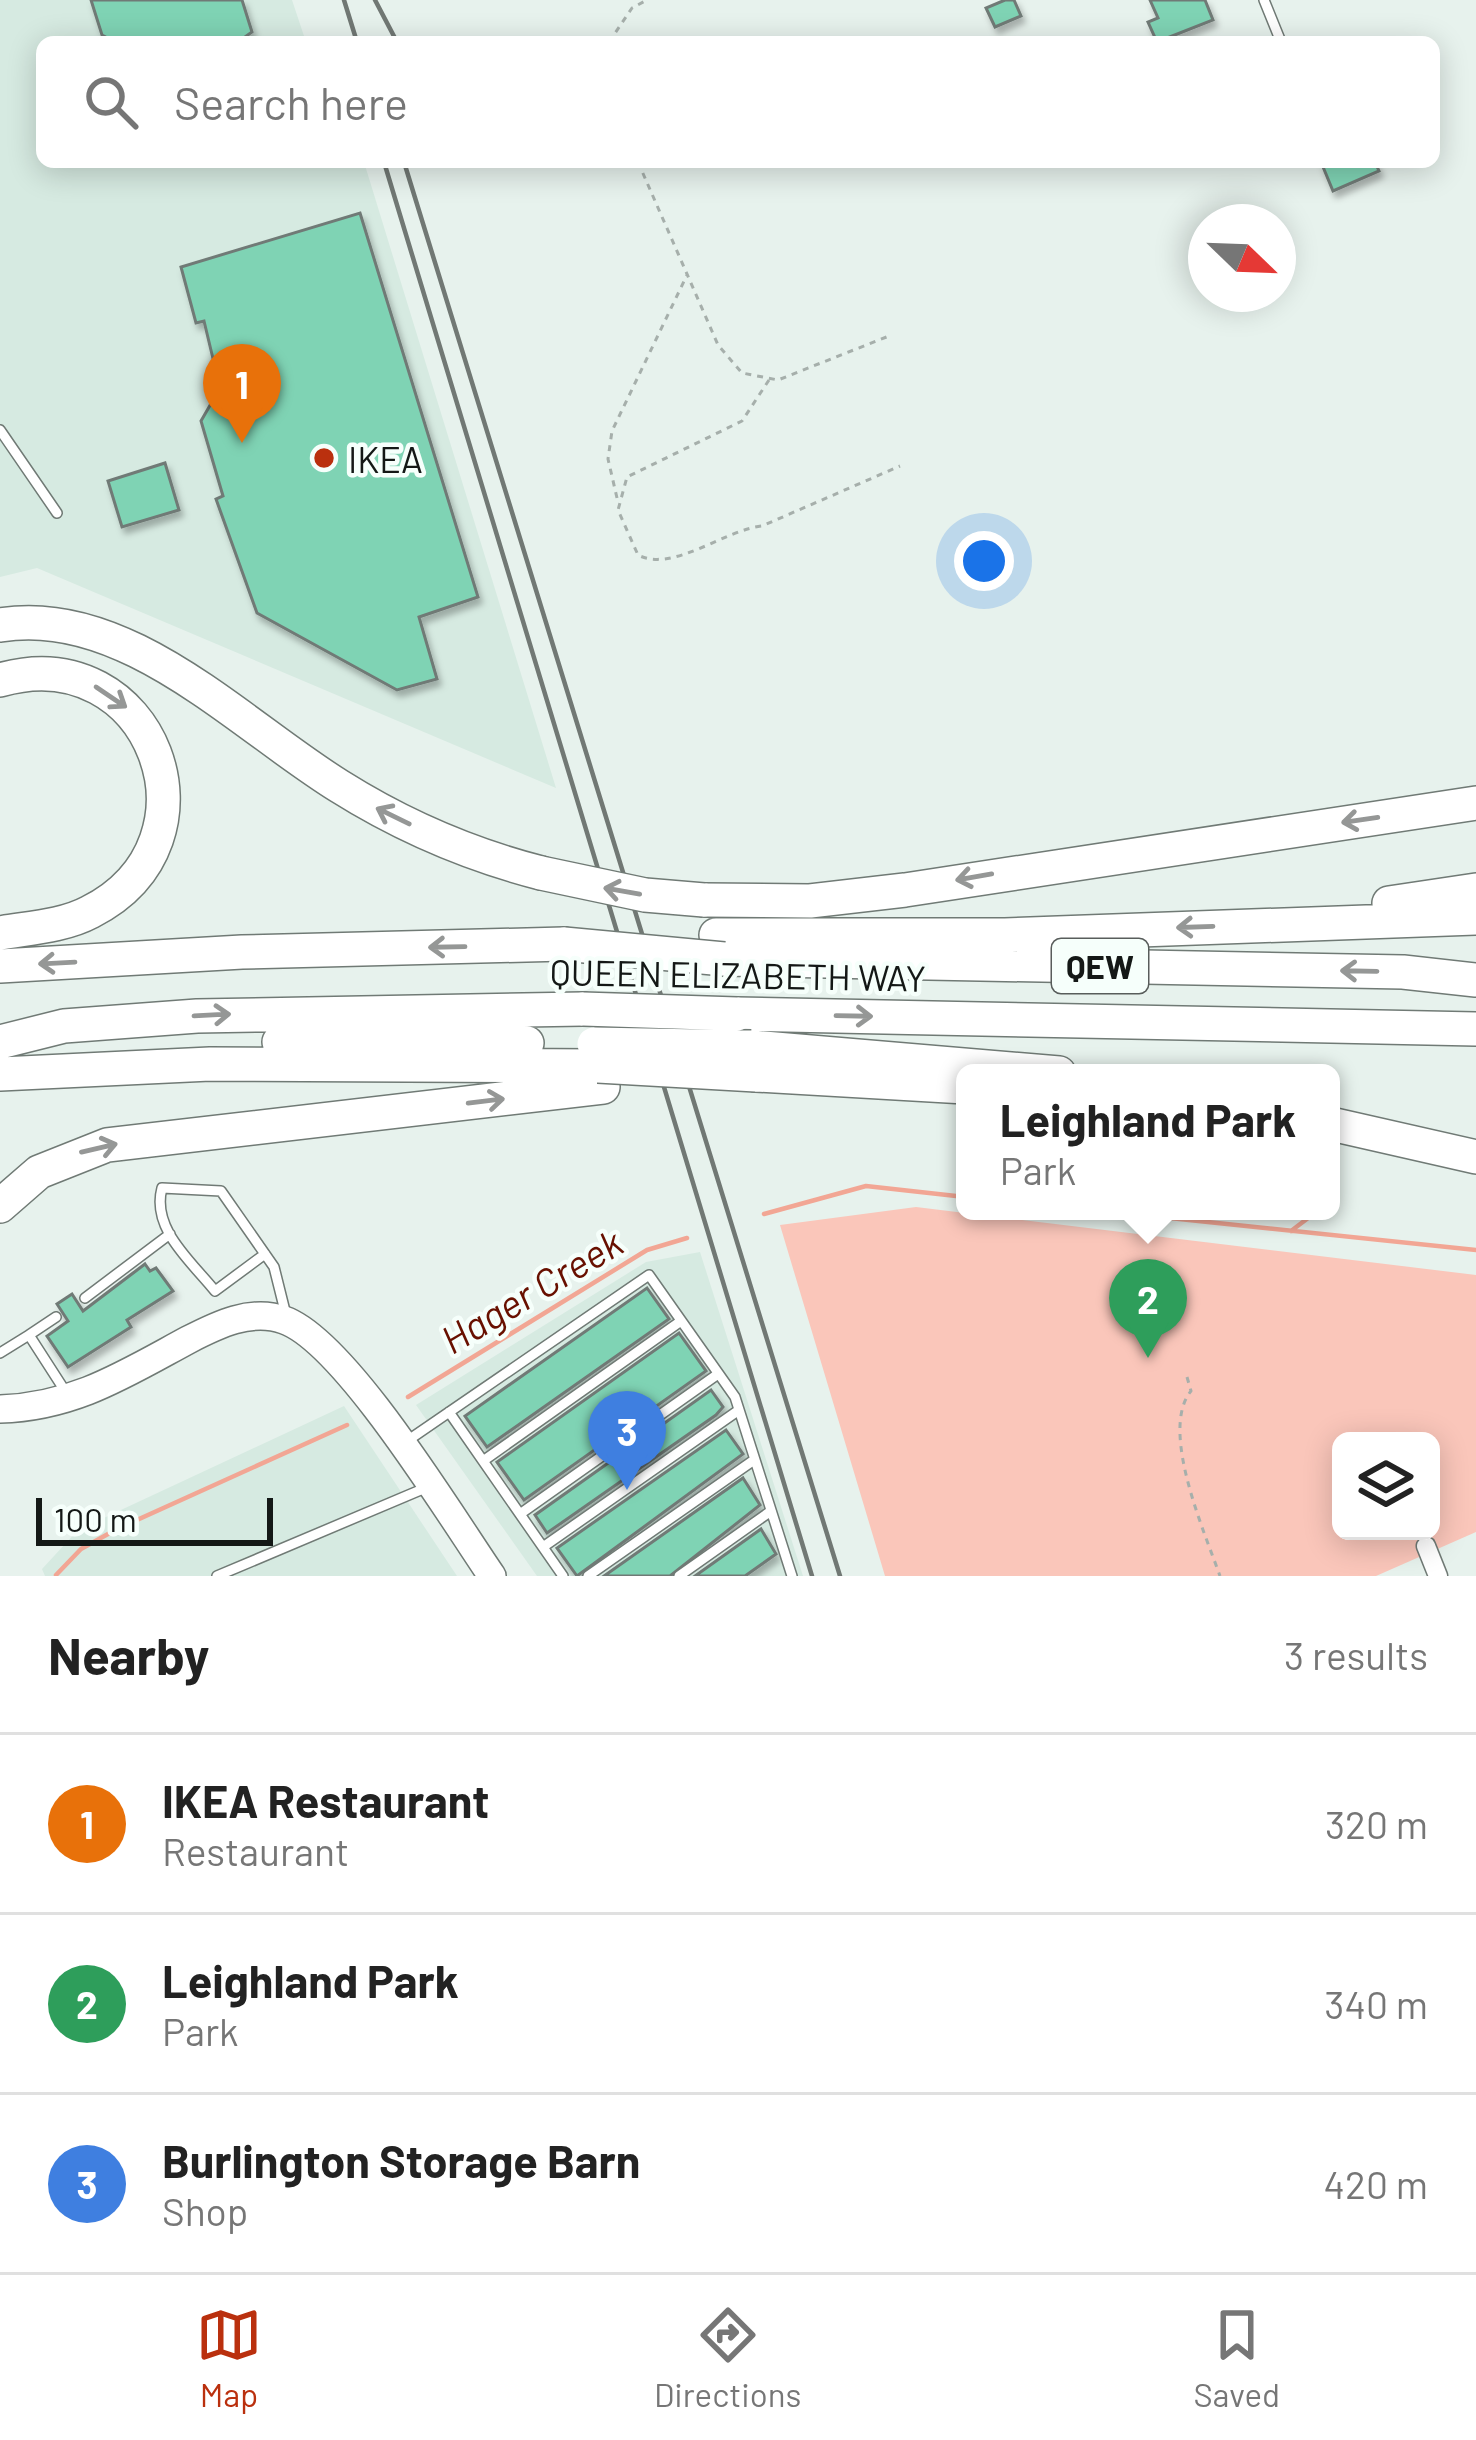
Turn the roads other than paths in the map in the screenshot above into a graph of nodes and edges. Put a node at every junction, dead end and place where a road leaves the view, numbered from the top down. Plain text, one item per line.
1 (1264, 0) edge
2 (1279, 36) edge
3 (0, 430) edge
4 (57, 513) dead end
5 (0, 626) edge
6 (0, 680) edge
7 (1476, 803) edge
8 (1476, 890) edge
9 (1476, 918) edge
10 (1353, 920) junction
11 (0, 933) edge
12 (720, 947) junction
13 (0, 966) edge
14 (1476, 980) edge
15 (1476, 1029) edge
16 (7, 1042) edge
17 (753, 1061) junction
18 (980, 1064) edge
19 (598, 1066) junction
20 (0, 1074) edge
21 (956, 1086) edge
22 (1340, 1126) edge
23 (1476, 1157) edge
24 (0, 1206) edge
25 (170, 1234) junction
26 (265, 1254) junction
27 (85, 1298) dead end
28 (56, 1317) dead end
29 (286, 1321) junction
30 (681, 1321) junction
31 (29, 1335) junction
32 (0, 1353) edge
33 (718, 1374) junction
34 (71, 1400) junction
35 (0, 1409) edge
36 (739, 1410) junction
37 (448, 1412) junction
38 (400, 1445) junction
39 (754, 1460) junction
40 (483, 1462) junction
41 (430, 1486) junction
42 (771, 1511) junction
43 (520, 1514) junction
44 (1426, 1546) dead end
45 (543, 1547) junction
46 (790, 1571) edge
47 (217, 1576) edge
48 (492, 1576) edge
49 (563, 1576) edge
50 (588, 1576) edge
51 (679, 1576) edge
52 (775, 1576) edge
53 (1438, 1576) edge

1 - 2 lane
3 - 4 lane
7 -> 5 highway, bridge
6 -> 11 highway
8 - 10 highway
9 - 10 highway
10 -> 12 highway
12 -> 13 highway, QUEEN ELIZABETH WAY / QEW, bridge
14 -> 12 highway, QUEEN ELIZABETH WAY / QEW
16 -> 15 highway, QUEEN ELIZABETH WAY / QEW, bridge
16 - 19 highway
17 - 18 highway
17 - 19 highway, bridge
17 - 21 highway
19 - 20 highway
24 -> 19 highway
22 - 23 highway
25 - 26 lane
25 - 26 lane
25 - 27 lane
26 - 29 lane
28 - 31 lane
29 - 34 main road
29 - 38 main road
30 - 33 lane
30 - 37 lane
30 - 40 lane
31 - 32 lane
31 - 34 lane
33 - 36 lane
33 - 43 lane
34 - 35 main road
36 - 39 lane
36 - 45 lane
37 - 38 lane
37 - 40 lane
38 - 41 main road
39 - 42 lane
39 - 50 lane
40 - 43 lane
41 - 47 lane
41 - 48 main road
42 - 46 lane
42 - 51 lane
43 - 45 lane
44 - 53 street
45 - 49 lane
46 - 52 lane

